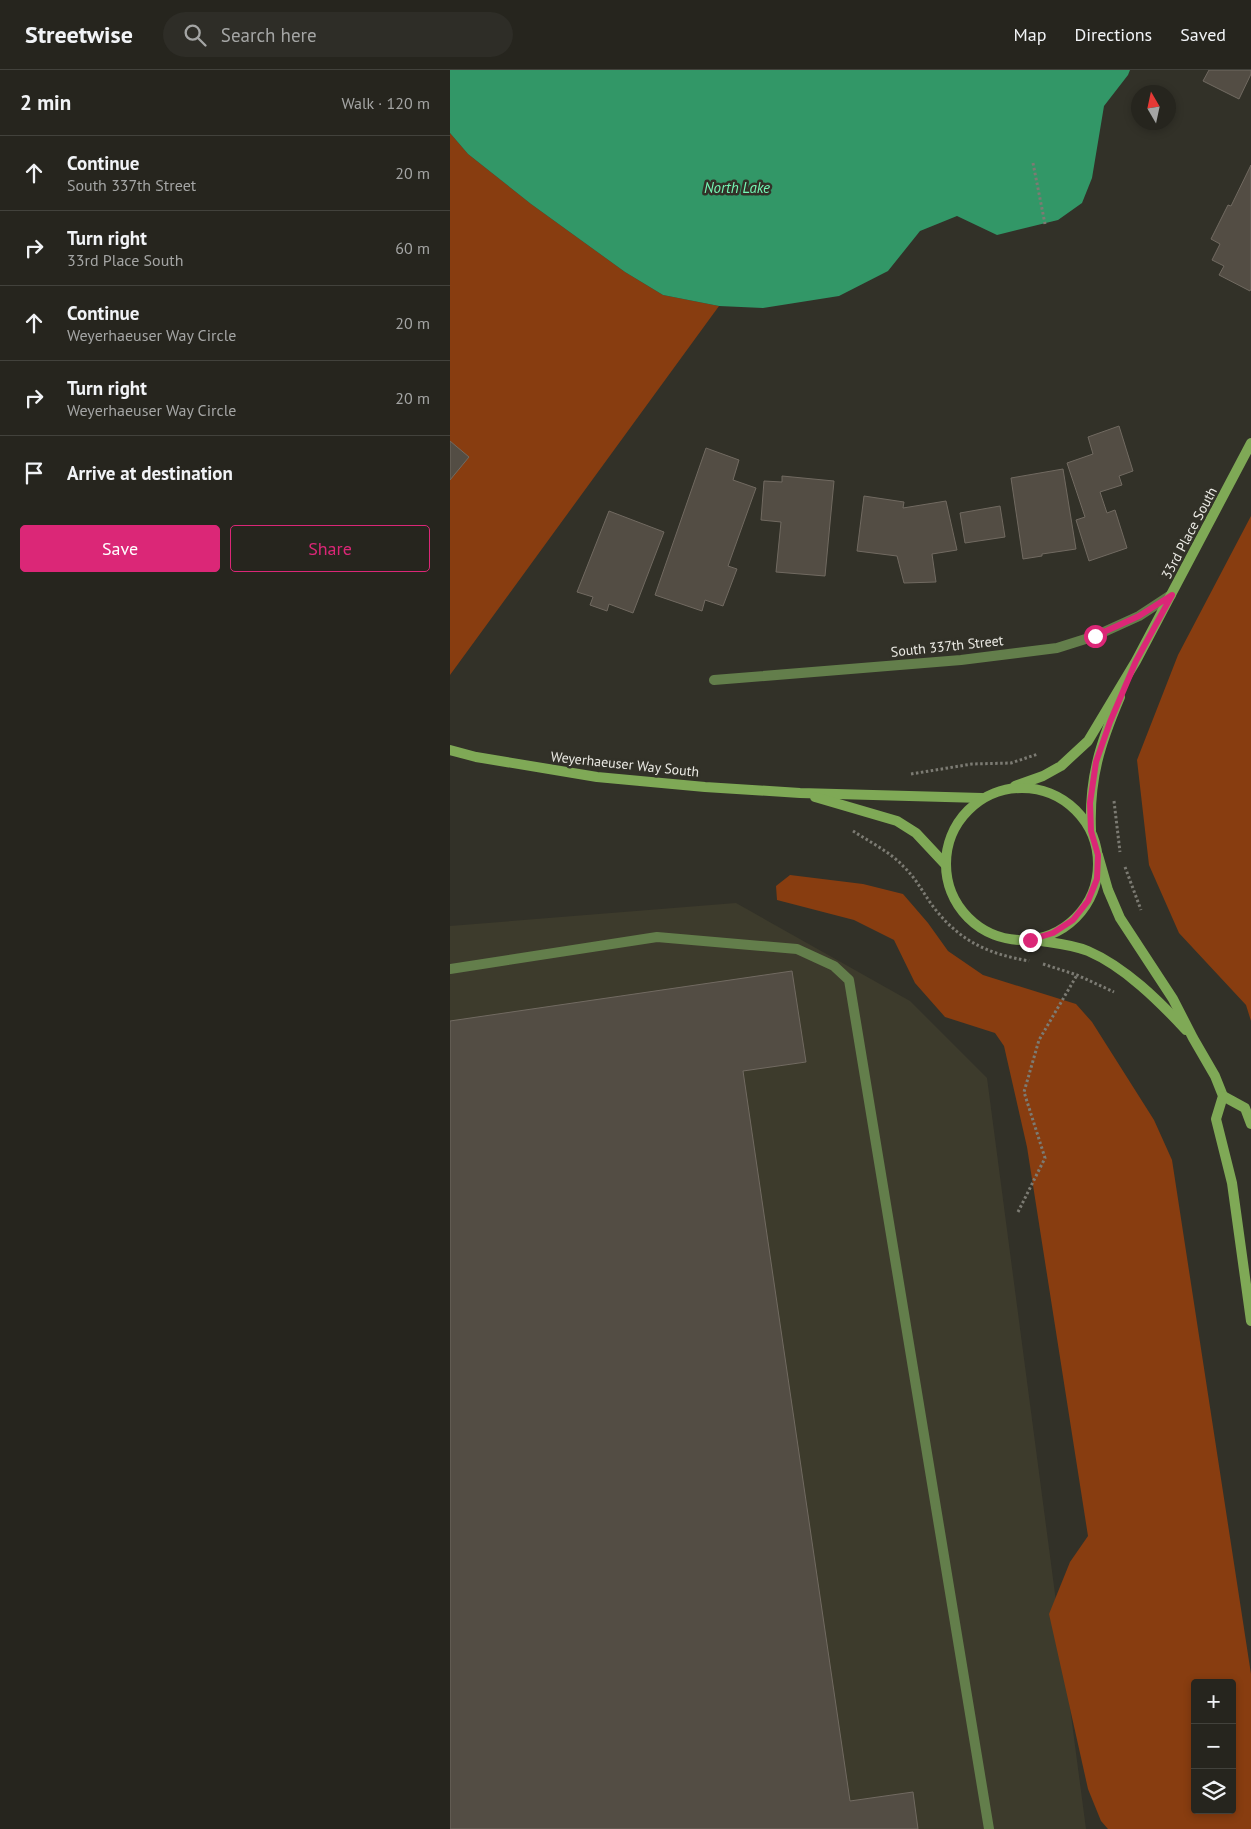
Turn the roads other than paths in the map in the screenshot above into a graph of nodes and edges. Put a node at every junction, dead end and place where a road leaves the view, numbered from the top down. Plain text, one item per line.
1 (1251, 443) edge
2 (1172, 595) junction
3 (1136, 661) junction
4 (714, 680) dead end
5 (450, 750) edge
6 (1007, 789) junction
7 (800, 793) junction
8 (982, 798) junction
9 (1091, 831) junction
10 (1098, 855) junction
11 (945, 864) junction
12 (1030, 940) junction
13 (450, 969) edge
14 (1193, 1038) junction
15 (1223, 1096) junction
16 (1251, 1124) edge
17 (1251, 1321) edge
18 (989, 1829) edge

1 - 2 street, 33rd Place South
2 - 3 street, 33rd Place South
2 - 4 street, South 337th Street
3 - 6 street, 33rd Place South
3 - 9 street, 33rd Place South
5 - 7 street, Weyerhaeuser Way South
6 - 8 street
6 - 9 street
7 - 8 street, Weyerhaeuser Way South
7 - 11 street, Weyerhaeuser Way South
8 - 11 street
9 - 10 street
10 - 12 street
10 - 14 street
11 - 12 street
12 - 14 street
13 - 18 street
14 - 15 street
15 - 16 street
15 - 17 street

